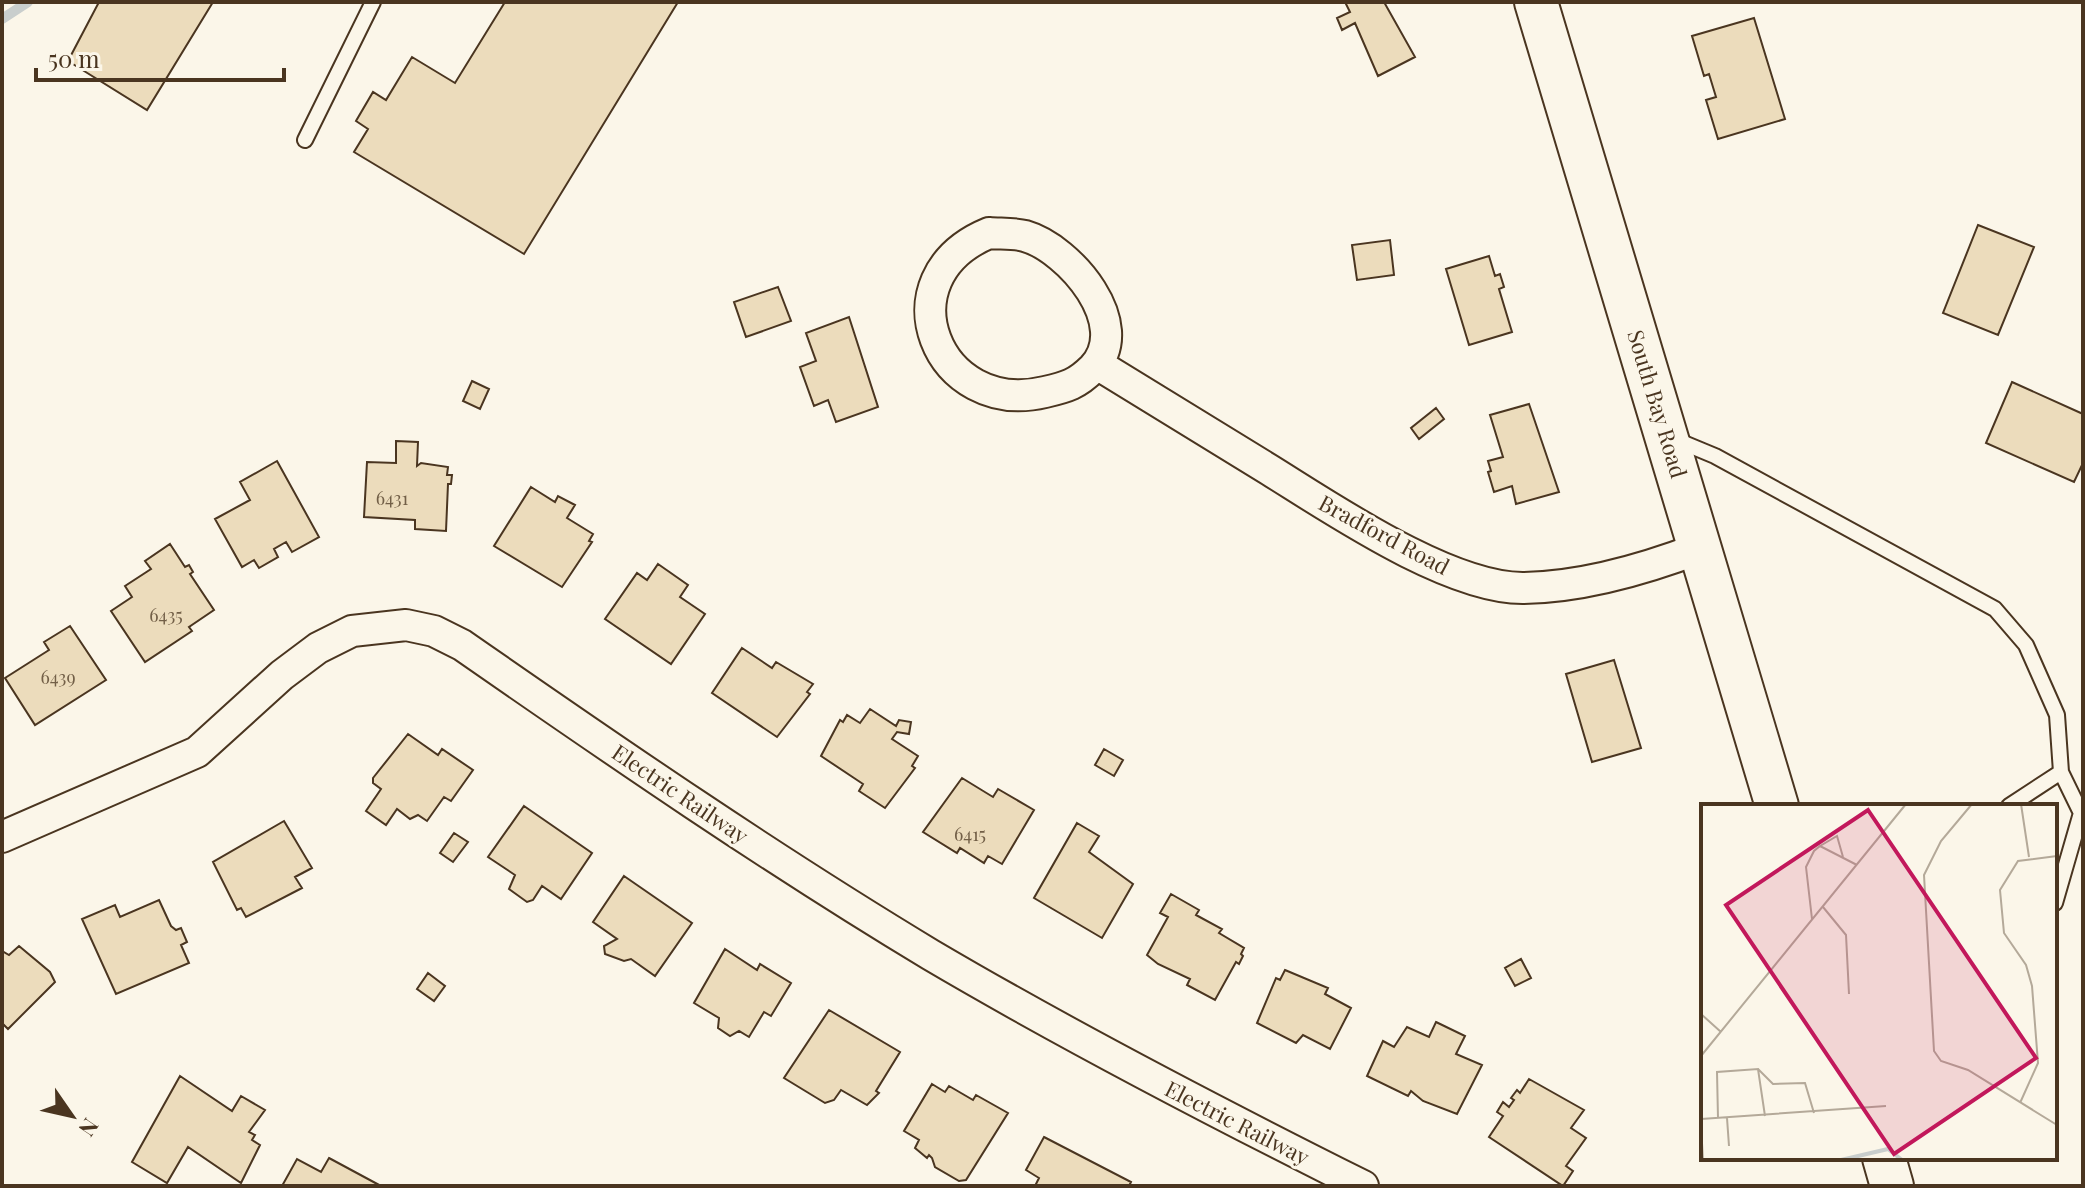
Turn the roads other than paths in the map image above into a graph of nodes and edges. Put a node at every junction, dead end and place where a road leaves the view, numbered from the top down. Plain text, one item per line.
1 (373, 2) edge
2 (1536, 2) edge
3 (305, 140) dead end
4 (1097, 364) junction
5 (1666, 436) junction
6 (1700, 548) junction
7 (2061, 772) junction
8 (1776, 804) edge
9 (2012, 804) edge
10 (2, 837) edge
11 (2057, 896) edge
12 (1885, 1160) edge
13 (1363, 1186) edge
14 (1892, 1186) edge

1 - 3 lane
2 - 5 street, South Bay Road
4 - 4 street
4 - 6 street, Bradford Road
5 - 6 street, South Bay Road
5 - 7 lane
6 - 8 street, South Bay Road
7 - 9 lane
7 - 11 lane
10 - 13 street, Electric Railway
12 - 14 street

